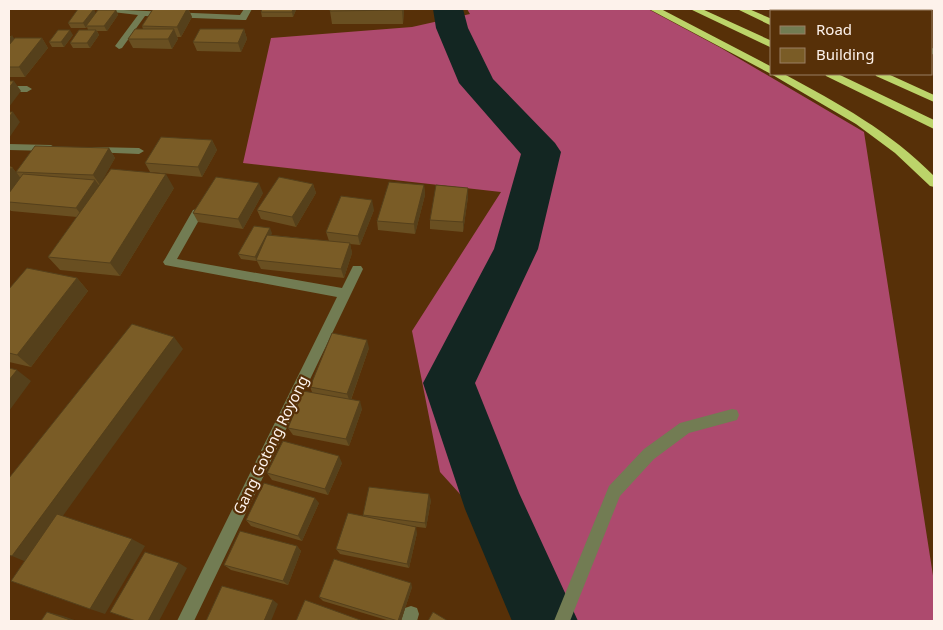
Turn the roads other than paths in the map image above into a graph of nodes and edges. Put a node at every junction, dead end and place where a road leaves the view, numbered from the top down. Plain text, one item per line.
1 (104, 9) edge
2 (248, 9) edge
3 (654, 9) edge
4 (695, 9) edge
5 (742, 9) edge
6 (143, 13) junction
7 (770, 22) edge
8 (770, 44) edge
9 (119, 46) dead end
10 (770, 70) edge
11 (778, 75) edge
12 (832, 75) edge
13 (882, 75) edge
14 (9, 89) edge
15 (27, 89) dead end
16 (934, 99) edge
17 (934, 125) edge
18 (9, 147) edge
19 (59, 148) edge
20 (79, 149) edge
21 (139, 151) dead end
22 (934, 183) edge
23 (197, 213) edge
24 (357, 268) dead end
25 (345, 293) junction
26 (732, 415) dead end
27 (184, 621) edge
28 (562, 621) edge

1 - 6 street
2 - 6 street
3 - 10 highway
4 - 8 highway
5 - 7 highway
6 - 9 street
11 - 22 highway
12 - 17 highway
13 - 16 highway
14 - 15 street
18 - 19 street
20 - 21 street
23 - 25 street
24 - 25 street, Gang Gotong Royong
25 - 27 street, Gang Gotong Royong
26 - 28 street

